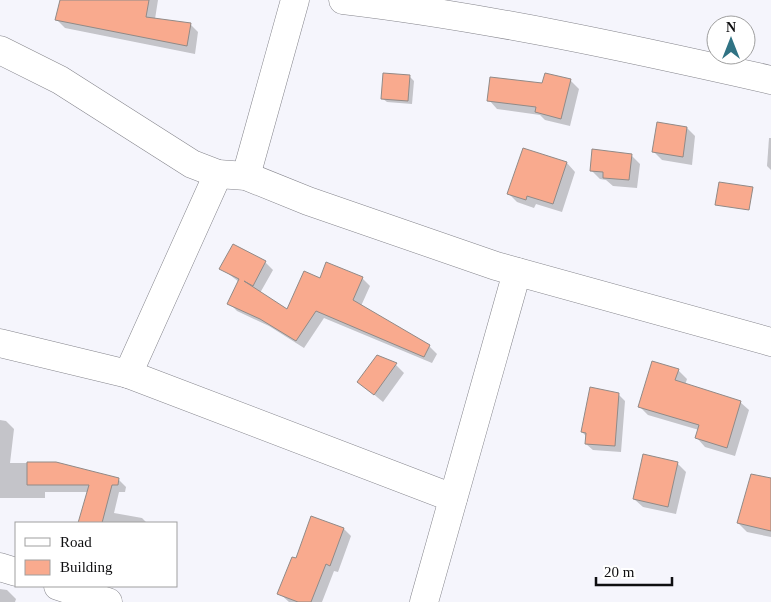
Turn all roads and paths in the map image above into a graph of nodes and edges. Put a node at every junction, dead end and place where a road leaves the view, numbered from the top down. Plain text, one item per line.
1 (295, 0) edge
2 (343, 0) edge
3 (0, 50) edge
4 (771, 80) edge
5 (218, 174) junction
6 (246, 176) junction
7 (517, 272) junction
8 (771, 342) edge
9 (0, 343) edge
10 (128, 374) junction
11 (453, 498) junction
12 (0, 567) edge
13 (15, 572) edge
14 (61, 587) edge
15 (108, 602) edge
16 (424, 602) edge

1 - 6 street
2 - 4 street
3 - 5 street
5 - 6 street
5 - 10 street
6 - 7 street
7 - 8 street
7 - 11 street
9 - 10 street
10 - 11 street
11 - 16 street
12 - 13 street
14 - 15 street

